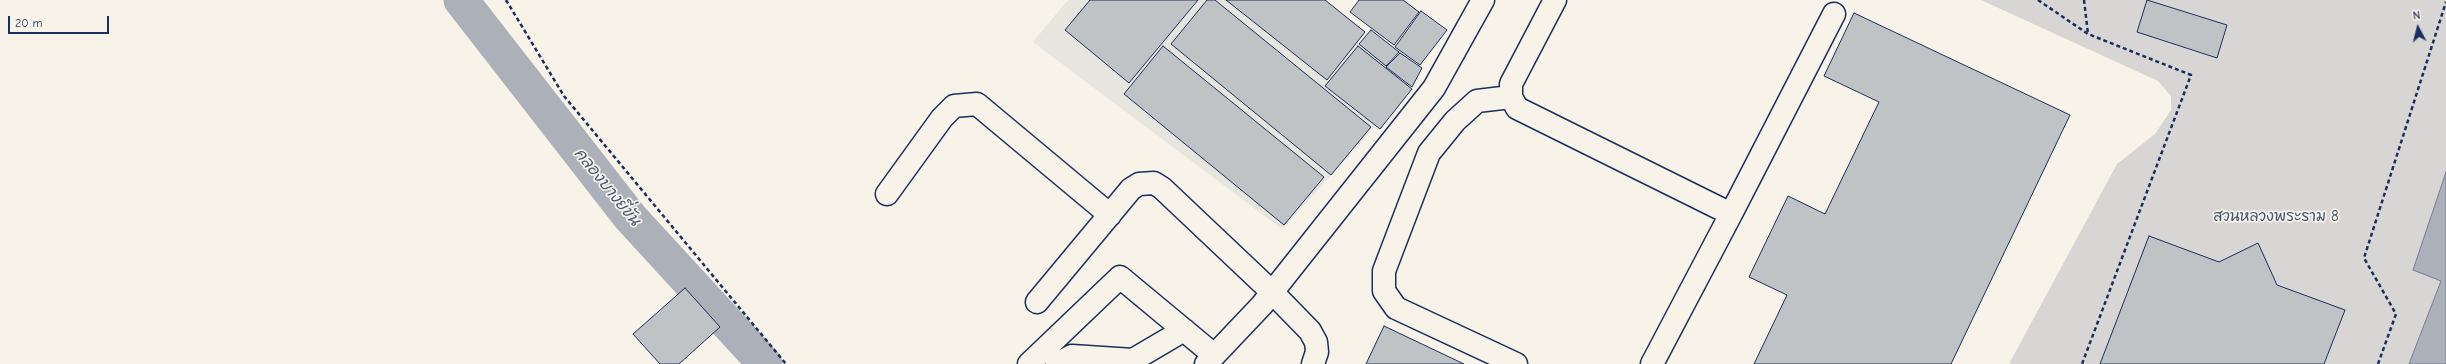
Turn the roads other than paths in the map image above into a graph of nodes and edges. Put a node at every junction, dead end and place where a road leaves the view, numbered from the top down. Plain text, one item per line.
1 (1482, 0) edge
2 (1555, 0) edge
3 (1834, 14) dead end
4 (1511, 97) junction
5 (887, 194) dead end
6 (1732, 214) junction
7 (1110, 215) junction
8 (1272, 292) junction
9 (1037, 302) dead end
10 (1184, 330) junction
11 (1210, 360) edge
12 (1029, 364) edge
13 (1057, 364) edge
14 (1314, 364) edge
15 (1516, 364) edge
16 (1652, 364) edge

1 - 8 street
2 - 4 street
3 - 6 street
4 - 6 street
4 - 15 street
5 - 7 street
6 - 16 street
7 - 8 street
7 - 9 street
8 - 11 street
8 - 14 street
10 - 11 street
10 - 12 street
10 - 13 street

